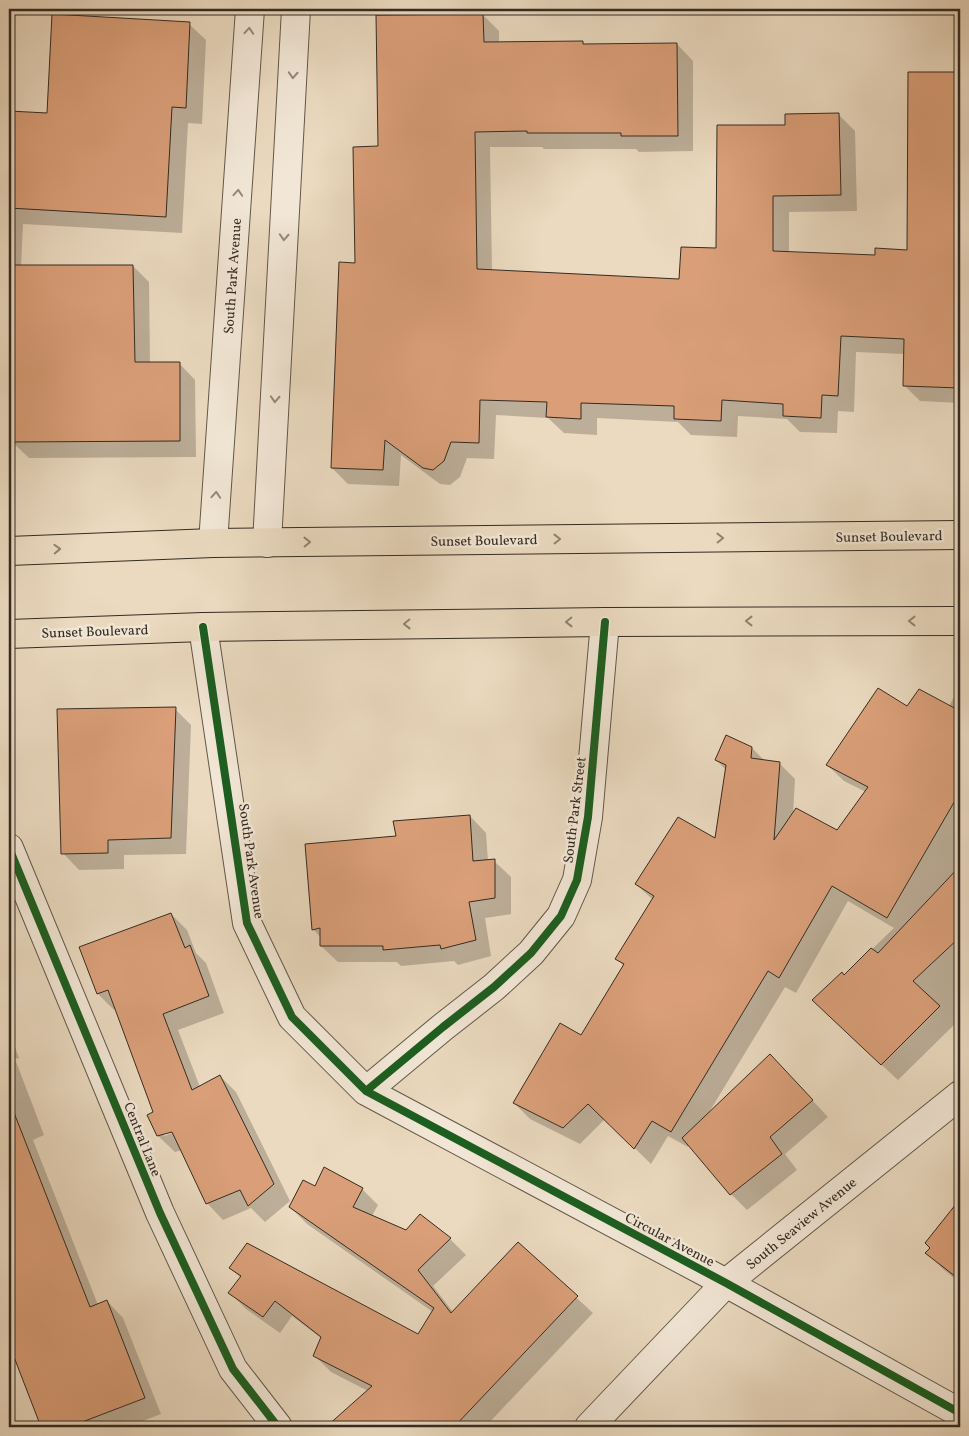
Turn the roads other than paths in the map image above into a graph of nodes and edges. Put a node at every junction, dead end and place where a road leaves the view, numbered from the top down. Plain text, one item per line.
1 (250, 9) edge
2 (296, 9) edge
3 (960, 535) edge
4 (267, 542) junction
5 (213, 543) junction
6 (9, 551) edge
7 (960, 621) edge
8 (605, 622) junction
9 (203, 626) junction
10 (9, 634) edge
11 (9, 848) edge
12 (366, 1091) junction
13 (960, 1095) edge
14 (726, 1283) junction
15 (960, 1413) edge
16 (278, 1427) edge
17 (589, 1427) edge

5 -> 1 street, South Park Avenue
2 -> 4 street
4 -> 3 main road, Sunset Boulevard
4 - 5 main road, Sunset Boulevard
6 -> 5 main road, Sunset Boulevard
7 -> 8 main road, Sunset Boulevard
8 -> 9 main road, Sunset Boulevard
8 - 12 street, South Park Street
9 - 10 main road, Sunset Boulevard
9 - 12 street, South Park Avenue
11 - 16 street, Central Lane
12 - 14 street, Circular Avenue
13 - 14 street, South Seaview Avenue
14 - 15 street, Circular Avenue
14 - 17 street, South Seaview Avenue

